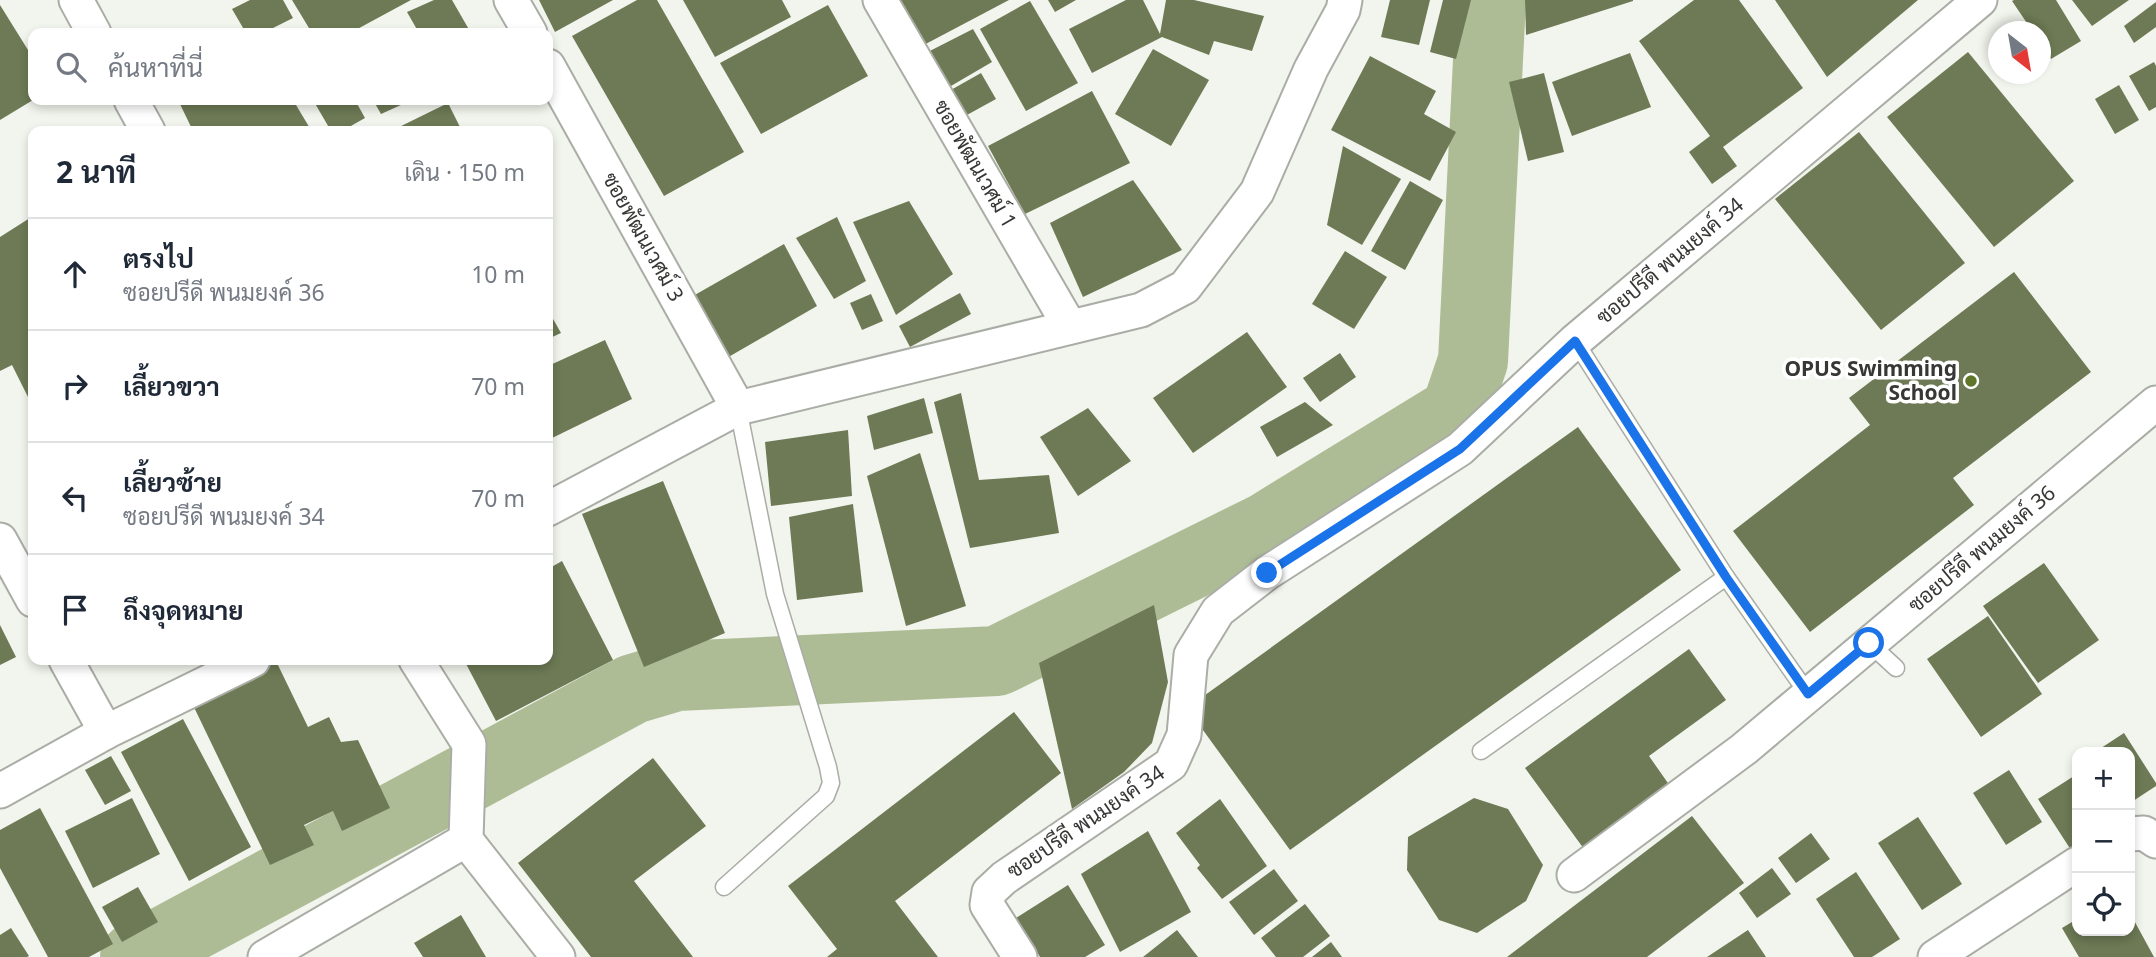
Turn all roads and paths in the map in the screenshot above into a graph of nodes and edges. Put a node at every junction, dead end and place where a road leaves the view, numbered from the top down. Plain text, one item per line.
1 (76, 0) edge
2 (511, 0) edge
3 (880, 0) edge
4 (1345, 0) edge
5 (1980, 0) edge
6 (91, 28) edge
7 (527, 28) edge
8 (553, 75) edge
9 (134, 105) edge
10 (145, 126) edge
11 (1070, 327) junction
12 (1575, 341) junction
13 (2156, 404) edge
14 (738, 408) junction
15 (553, 506) edge
16 (0, 540) edge
17 (1726, 577) junction
18 (28, 591) edge
19 (1869, 643) junction
20 (69, 665) edge
21 (243, 665) edge
22 (419, 665) edge
23 (1896, 668) dead end
24 (1808, 694) junction
25 (106, 732) junction
26 (1482, 751) dead end
27 (0, 792) edge
28 (2135, 834) edge
29 (466, 840) junction
30 (2156, 841) edge
31 (2072, 867) edge
32 (1574, 875) dead end
33 (724, 887) dead end
34 (265, 957) edge
35 (558, 957) edge
36 (1020, 957) edge
37 (1935, 957) edge

1 - 6 street
2 - 7 street
3 - 11 street, ซอยพัฒนเวศม์ 1
4 - 11 street
5 - 12 street, ซอยปรีดี พนมยงค์ 34
8 - 14 street, ซอยพัฒนเวศม์ 3
9 - 10 street
11 - 14 street
12 - 17 lane
12 - 36 street, ซอยปรีดี พนมยงค์ 34
13 - 19 street, ซอยปรีดี พนมยงค์ 36
14 - 15 street
14 - 33 lane
16 - 18 street
17 - 24 lane
17 - 26 lane
19 - 23 lane
19 - 24 street, ซอยปรีดี พนมยงค์ 36
20 - 25 street
21 - 25 street
22 - 29 street
24 - 32 street, ซอยปรีดี พนมยงค์ 36
25 - 27 street
28 - 30 street
29 - 34 street
29 - 35 street
31 - 37 street

